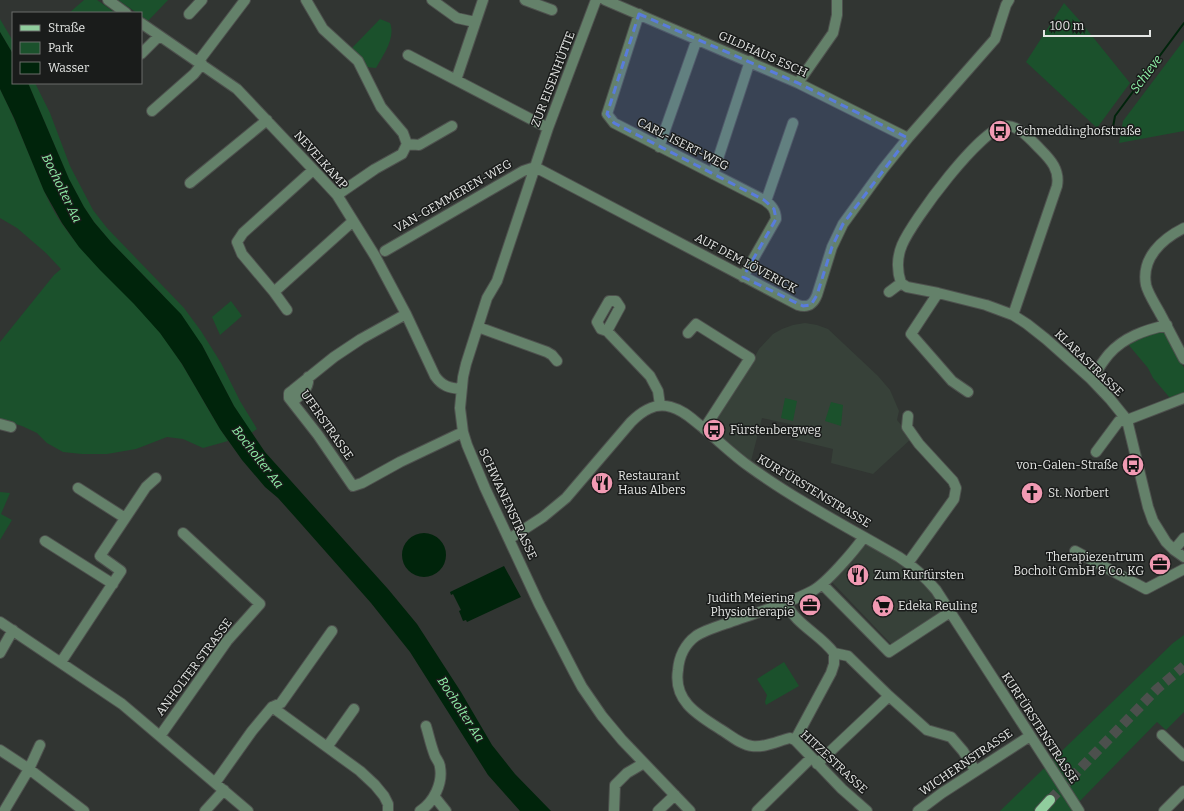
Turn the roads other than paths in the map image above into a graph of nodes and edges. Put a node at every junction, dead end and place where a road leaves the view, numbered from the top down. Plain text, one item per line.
1 (108, 0) edge
2 (202, 0) edge
3 (306, 0) edge
4 (432, 0) edge
5 (483, 0) edge
6 (525, 0) edge
7 (596, 0) edge
8 (605, 0) edge
9 (838, 0) edge
10 (1009, 0) edge
11 (241, 1) edge
12 (552, 10) dead end
13 (125, 12) edge
14 (189, 14) dead end
15 (639, 14) junction
16 (475, 22) junction
17 (142, 24) edge
18 (159, 36) junction
19 (696, 39) junction
20 (142, 53) edge
21 (408, 55) dead end
22 (750, 61) junction
23 (200, 63) junction
24 (456, 80) junction
25 (798, 82) junction
26 (152, 111) dead end
27 (267, 120) junction
28 (793, 122) dead end
29 (452, 126) dead end
30 (548, 128) junction
31 (908, 138) junction
32 (407, 144) junction
33 (659, 147) junction
34 (535, 167) junction
35 (313, 170) junction
36 (713, 174) junction
37 (190, 183) dead end
38 (337, 195) junction
39 (766, 201) junction
40 (352, 222) junction
41 (1184, 228) edge
42 (385, 251) dead end
43 (743, 277) junction
44 (901, 283) junction
45 (274, 292) junction
46 (889, 292) dead end
47 (938, 293) junction
48 (287, 310) dead end
49 (406, 314) junction
50 (1013, 315) junction
51 (1166, 325) junction
52 (478, 327) junction
53 (608, 331) dead end
54 (688, 333) dead end
55 (1184, 359) edge
56 (557, 360) dead end
57 (1091, 379) junction
58 (461, 389) junction
59 (968, 392) dead end
60 (1184, 398) edge
61 (660, 405) junction
62 (908, 416) dead end
63 (1127, 420) junction
64 (0, 424) edge
65 (11, 427) dead end
66 (704, 429) junction
67 (463, 432) junction
68 (1096, 452) dead end
69 (156, 478) dead end
70 (78, 488) dead end
71 (125, 518) junction
72 (183, 533) dead end
73 (864, 537) junction
74 (1184, 538) edge
75 (510, 539) junction
76 (45, 541) dead end
77 (1174, 550) junction
78 (1075, 551) dead end
79 (100, 556) junction
80 (1184, 557) edge
81 (908, 563) junction
82 (90, 569) junction
83 (1184, 569) edge
84 (113, 584) junction
85 (822, 584) junction
86 (786, 603) junction
87 (950, 612) junction
88 (0, 622) edge
89 (13, 630) junction
90 (332, 631) dead end
91 (834, 653) junction
92 (0, 654) edge
93 (62, 662) junction
94 (889, 696) junction
95 (272, 707) junction
96 (354, 709) dead end
97 (426, 726) dead end
98 (1162, 735) dead end
99 (160, 736) junction
100 (1030, 736) junction
101 (795, 740) junction
102 (40, 745) dead end
103 (327, 747) junction
104 (0, 750) edge
105 (1184, 756) edge
106 (814, 761) junction
107 (644, 763) junction
108 (28, 769) junction
109 (975, 770) junction
110 (215, 783) junction
111 (224, 790) junction
112 (1184, 791) edge
113 (675, 795) junction
114 (434, 796) junction
115 (1050, 800) tunnel mouth
116 (4, 811) edge
117 (84, 811) edge
118 (205, 811) edge
119 (248, 811) edge
120 (388, 811) edge
121 (420, 811) edge
122 (446, 811) edge
123 (614, 811) edge
124 (658, 811) edge
125 (690, 811) edge
126 (757, 811) edge
127 (867, 811) edge
128 (918, 811) edge
129 (1040, 811) edge
130 (1078, 811) edge
131 (1164, 811) edge

1 - 13 street
2 - 14 street
3 - 32 street
4 - 16 street
5 - 16 street
6 - 12 street
7 - 30 street, ZUR EISENHÜTTE
8 - 15 street, GILDHAUS ESCH
9 - 25 street
10 - 31 street, AUF DEM LÖVERICK
11 - 23 street
15 - 19 street, GILDHAUS ESCH
15 - 33 street, CARL-ISERT-WEG
16 - 24 street
17 - 18 street, NEVELKAMP
18 - 20 street
18 - 23 street, NEVELKAMP
19 - 22 street, GILDHAUS ESCH
19 - 33 street
21 - 24 street
22 - 25 street, GILDHAUS ESCH
22 - 36 street
23 - 26 street
23 - 27 street, NEVELKAMP
24 - 30 street
25 - 31 street, GILDHAUS ESCH
27 - 35 street, NEVELKAMP
27 - 37 street
28 - 39 street
29 - 32 street
30 - 34 street, ZUR EISENHÜTTE
31 - 43 street, AUF DEM LÖVERICK
32 - 38 street
33 - 36 street, CARL-ISERT-WEG
34 - 42 street, VAN-GEMMEREN-WEG
34 - 43 street, AUF DEM LÖVERICK
34 - 52 street, SCHWANENSTRASSE
35 - 38 street, NEVELKAMP
35 - 45 street
36 - 39 street, CARL-ISERT-WEG
38 - 40 street, NEVELKAMP
39 - 43 street
40 - 45 street
40 - 49 street, NEVELKAMP
41 - 51 street
44 - 46 street
44 - 47 street, KLARASTRASSE
44 - 50 street
45 - 48 street
47 - 50 street, KLARASTRASSE
47 - 59 street
49 - 58 street, NEVELKAMP
49 - 67 street, UFERSTRASSE
50 - 57 street, KLARASTRASSE
51 - 55 street
51 - 57 street
52 - 56 street
52 - 58 street, SCHWANENSTRASSE
53 - 61 street
54 - 66 street
57 - 63 street, KLARASTRASSE
58 - 67 street, SCHWANENSTRASSE
60 - 63 street
61 - 66 street, KURFÜRSTENSTRASSE
61 - 75 street
62 - 81 street
63 - 68 street
63 - 77 street, KLARASTRASSE
64 - 65 street
66 - 73 street, KURFÜRSTENSTRASSE
67 - 75 street, SCHWANENSTRASSE
69 - 71 street
70 - 71 street
71 - 79 street
72 - 99 street, ANHOLTER STRASSE
73 - 81 street, KURFÜRSTENSTRASSE
73 - 85 street, HITZESTRASSE
74 - 77 street
75 - 107 street, SCHWANENSTRASSE
76 - 82 street
77 - 80 street, KLARASTRASSE
78 - 83 street
79 - 82 street
79 - 84 street
81 - 87 street, KURFÜRSTENSTRASSE
82 - 84 street
84 - 93 street
85 - 86 street, HITZESTRASSE
85 - 87 street
86 - 91 street
86 - 101 street, HITZESTRASSE
87 - 100 street, KURFÜRSTENSTRASSE
88 - 89 street, ANHOLTER STRASSE
89 - 92 street
89 - 93 street, ANHOLTER STRASSE
90 - 95 street
91 - 94 street
91 - 101 street
93 - 99 street, ANHOLTER STRASSE
94 - 106 street
94 - 109 street
95 - 103 street
95 - 110 street
96 - 103 street
97 - 114 street
98 - 105 street
99 - 110 street, ANHOLTER STRASSE
100 - 109 street, WICHERNSTRASSE
100 - 130 street, KURFÜRSTENSTRASSE
101 - 106 street, HITZESTRASSE
102 - 108 street
103 - 120 street
104 - 108 street
106 - 126 street
106 - 127 street, HITZESTRASSE
107 - 113 street, SCHWANENSTRASSE
107 - 123 street
108 - 116 street
108 - 117 street
109 - 128 street, WICHERNSTRASSE
110 - 111 street, ANHOLTER STRASSE
111 - 118 street
111 - 119 street, ANHOLTER STRASSE
112 - 131 street
113 - 124 street
113 - 125 street, SCHWANENSTRASSE
114 - 121 street
114 - 122 street
115 - 129 main road

